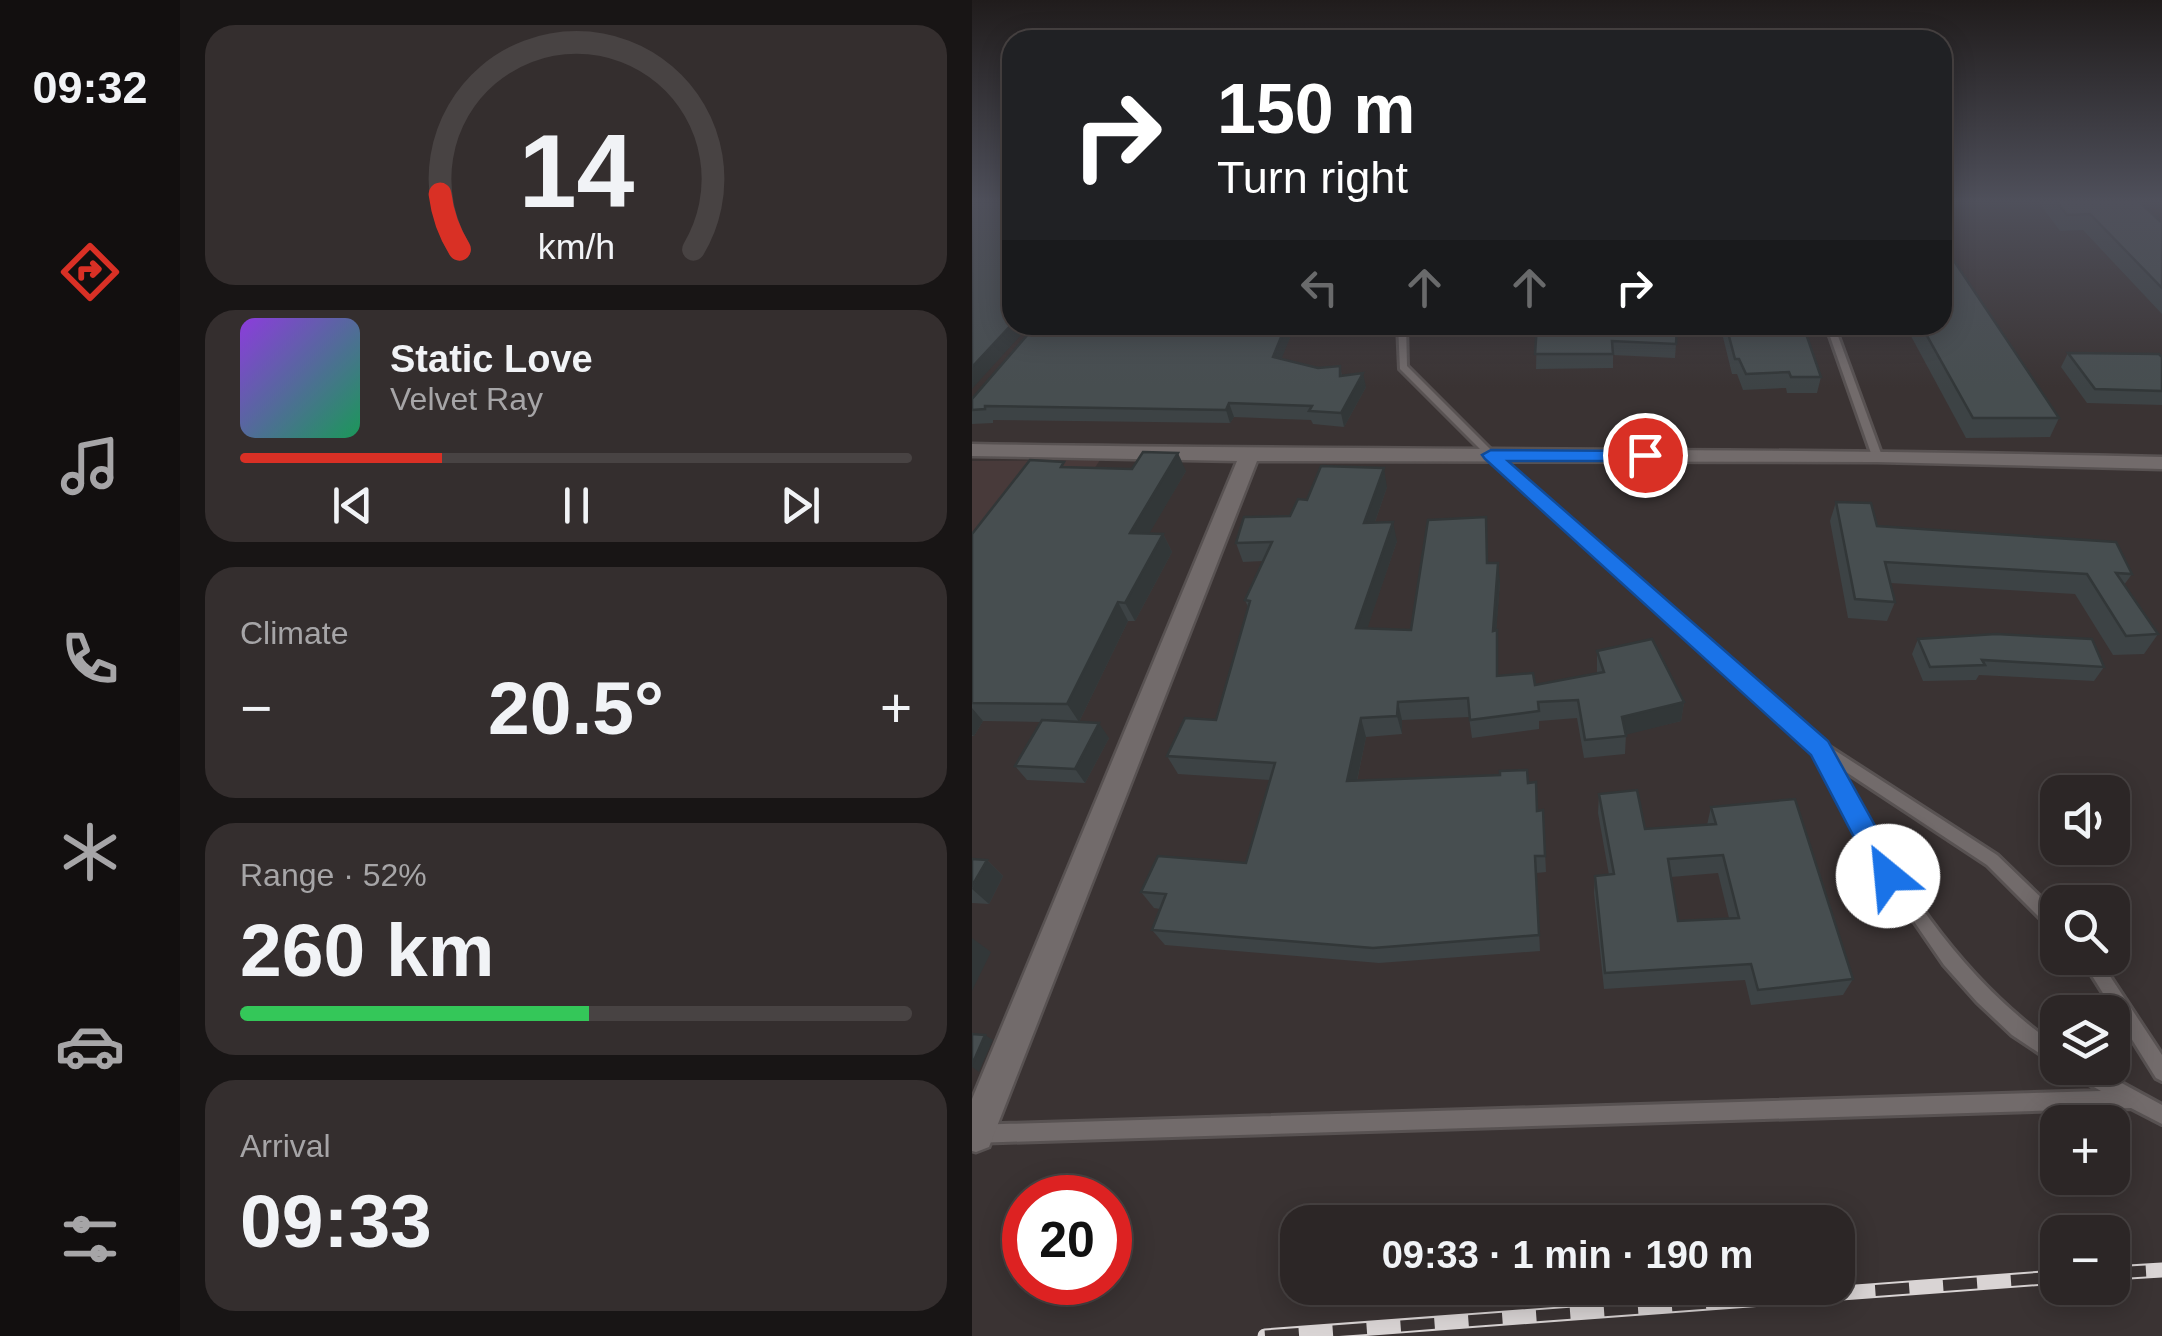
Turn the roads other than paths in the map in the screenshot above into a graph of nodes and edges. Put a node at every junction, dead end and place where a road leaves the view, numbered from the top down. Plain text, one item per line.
1 (1402, 335) edge
2 (1834, 335) edge
3 (972, 450) edge
4 (1250, 455) junction
5 (1491, 455) junction
6 (1877, 456) junction
7 (2162, 463) edge
8 (1820, 748) junction
9 (2040, 907) edge
10 (2100, 975) edge
11 (2040, 1046) edge
12 (2162, 1072) edge
13 (2107, 1085) edge
14 (2130, 1098) junction
15 (2162, 1116) edge
16 (974, 1134) edge

1 - 5 lane
2 - 6 lane
3 - 4 street
4 - 5 street
4 - 16 street
5 - 6 street
5 - 8 lane
6 - 7 street
8 - 9 lane
8 - 11 lane
10 - 12 lane
13 - 14 lane
14 - 15 lane
14 - 16 lane

